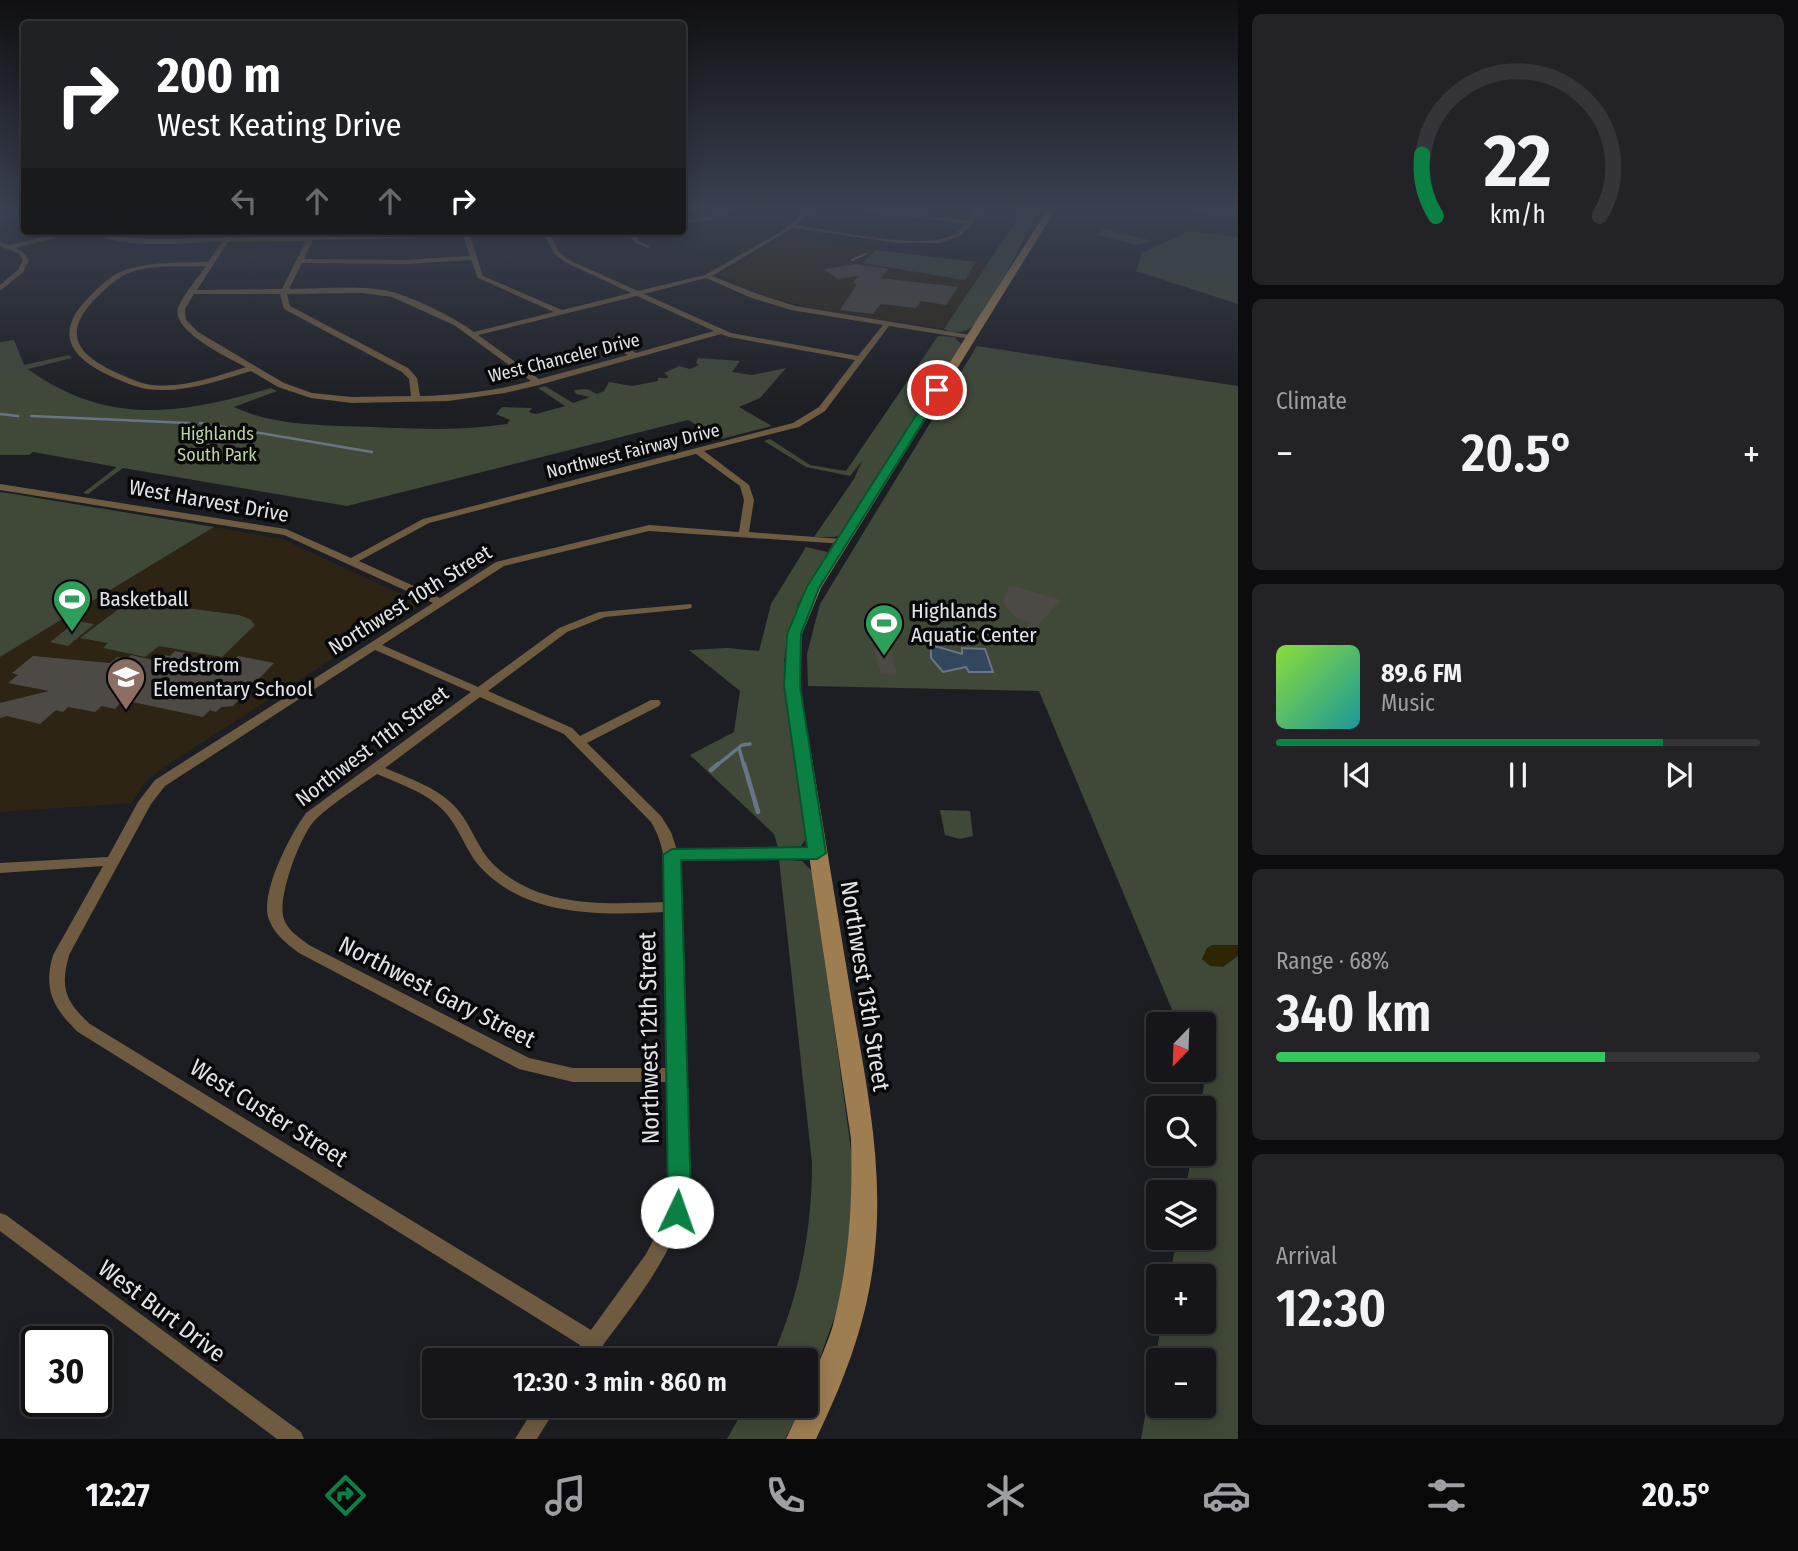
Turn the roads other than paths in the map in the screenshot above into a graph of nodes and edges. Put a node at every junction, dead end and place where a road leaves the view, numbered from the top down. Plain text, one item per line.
1 (13, 276) edge
2 (115, 276) edge
3 (202, 276) edge
4 (291, 276) edge
5 (482, 276) edge
6 (600, 276) edge
7 (703, 276) edge
8 (710, 276) edge
9 (1010, 276) edge
10 (0, 289) edge
11 (284, 291) junction
12 (192, 292) junction
13 (636, 294) junction
14 (562, 312) junction
15 (887, 324) junction
16 (720, 332) junction
17 (473, 334) junction
18 (971, 337) junction
19 (615, 345) dead end
20 (636, 356) junction
21 (861, 359) junction
22 (252, 368) junction
23 (539, 383) junction
24 (416, 399) junction
25 (698, 451) junction
26 (0, 487) edge
27 (744, 534) junction
28 (841, 542) junction
29 (352, 561) junction
30 (440, 601) junction
31 (687, 606) dead end
32 (373, 645) junction
33 (480, 691) junction
34 (655, 703) dead end
35 (581, 741) junction
36 (375, 768) junction
37 (817, 853) junction
38 (672, 855) junction
39 (114, 861) junction
40 (0, 868) edge
41 (674, 907) junction
42 (276, 920) joint
43 (675, 1075) junction
44 (0, 1222) edge
45 (593, 1342) junction
46 (589, 1348) edge
47 (539, 1418) edge
48 (294, 1439) edge
49 (525, 1439) edge
50 (800, 1439) edge

1 - 10 street
2 - 22 street
3 - 12 street, West Chanceler Drive
4 - 11 street
5 - 14 street
6 - 13 street
7 - 13 street
8 - 15 street
9 - 18 main road
11 - 12 street
11 - 17 street
11 - 24 street
12 - 22 street, West Chanceler Drive
13 - 14 street
13 - 16 street
14 - 17 street
15 - 18 street
15 - 21 street, Northwest Fairway Drive
16 - 20 street, West Chanceler Drive
16 - 21 street
17 - 23 street
18 - 28 main road
19 - 20 street
20 - 23 street, West Chanceler Drive
21 - 25 street, Northwest Fairway Drive
22 - 24 street, West Chanceler Drive
23 - 24 street, West Chanceler Drive
25 - 27 street
25 - 29 street, Northwest Fairway Drive
26 - 29 street, West Harvest Drive
27 - 28 street, Northwest 10th Street
27 - 30 street, Northwest 10th Street
28 - 37 main road, Northwest 13th Street
29 - 30 street, West Harvest Drive
30 - 32 street, Northwest 10th Street
31 - 33 street, Northwest 11th Street
32 - 33 street
32 - 39 street, Northwest 10th Street
33 - 35 street
33 - 36 street, Northwest 11th Street
34 - 35 street
35 - 38 street
36 - 41 street
36 - 42 street, Northwest 11th Street
37 - 38 street
37 - 50 main road, Northwest 13th Street
38 - 41 street, Northwest 12th Street
39 - 40 street
39 - 45 street, West Custer Street
41 - 43 street, Northwest 12th Street
42 - 43 street, Northwest Gary Street
43 - 45 street, Northwest 12th Street
44 - 48 street, West Burt Drive
45 - 46 street, Northwest 12th Street
47 - 49 street

